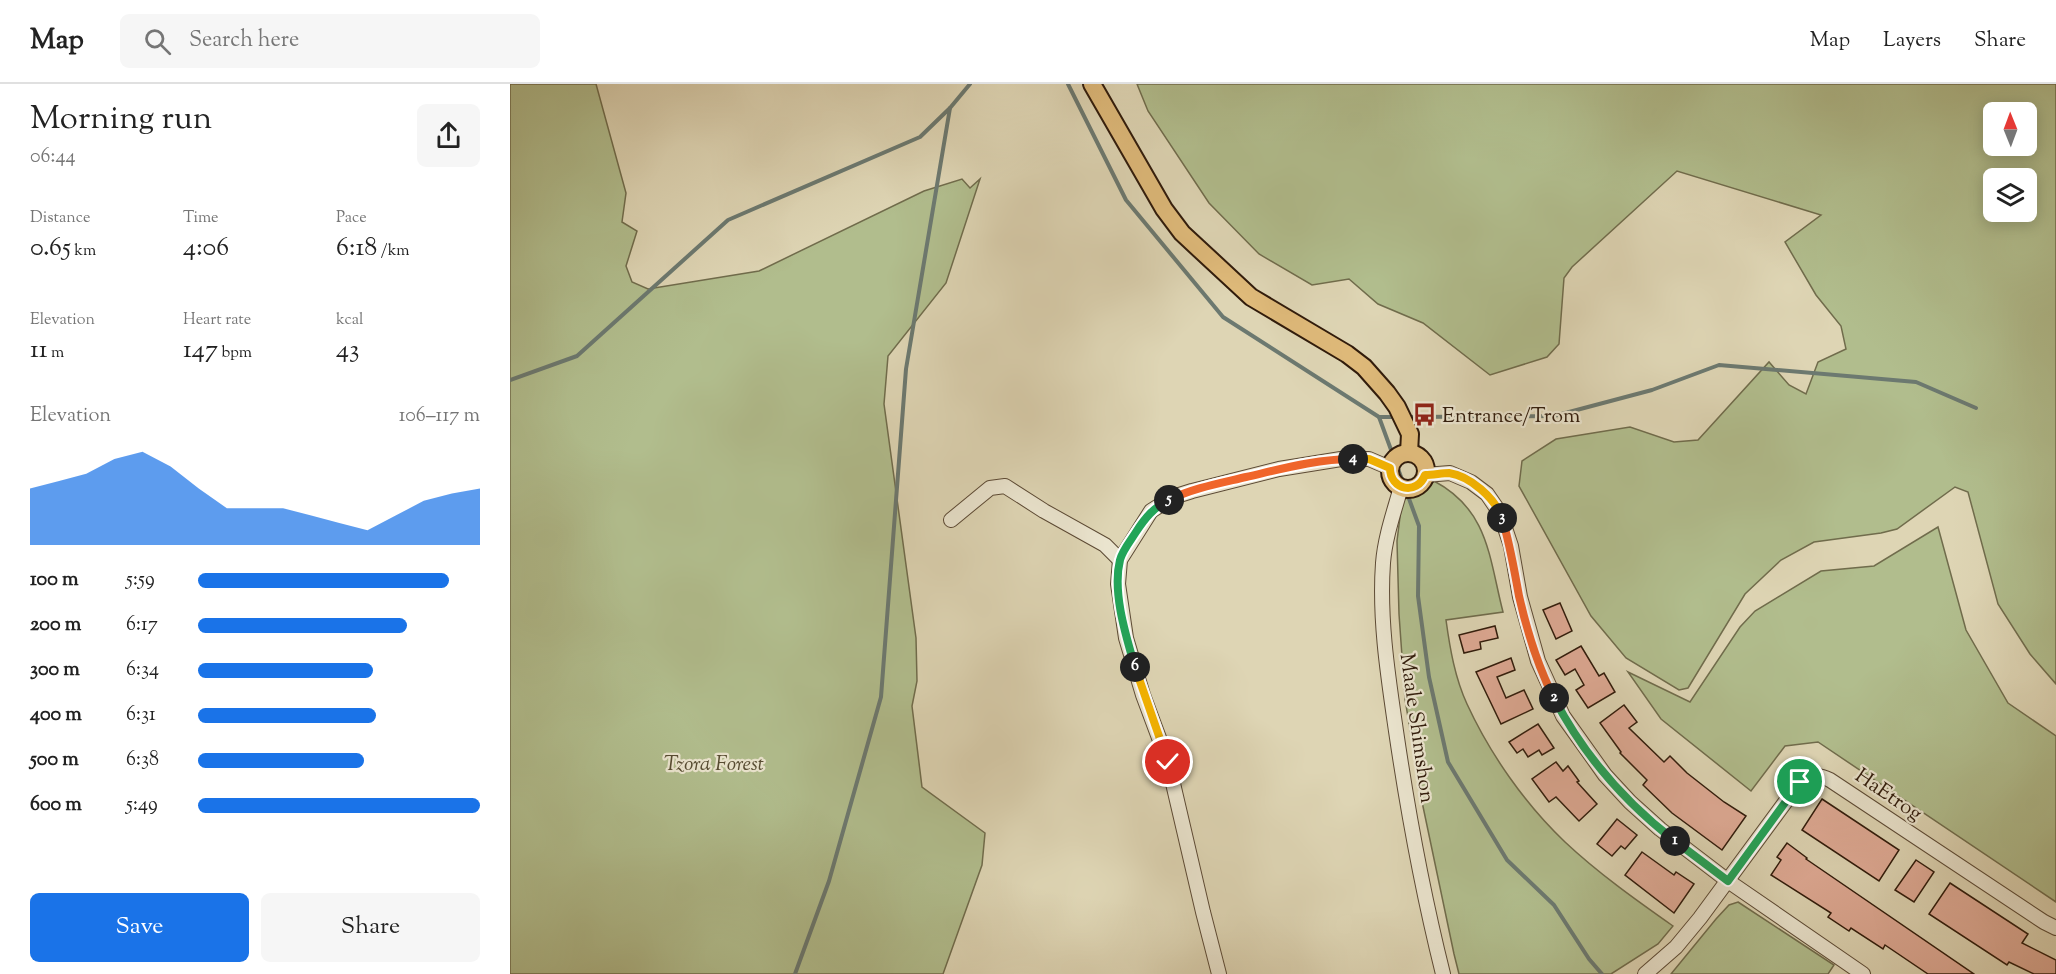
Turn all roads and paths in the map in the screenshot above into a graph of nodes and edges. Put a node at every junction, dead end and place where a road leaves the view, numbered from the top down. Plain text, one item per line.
1 (1092, 84) edge
2 (1409, 453) junction
3 (1390, 468) junction
4 (1425, 475) junction
5 (1401, 487) junction
6 (951, 520) dead end
7 (1120, 560) junction
8 (1728, 881) junction
9 (2056, 928) edge
10 (1219, 974) edge
11 (1443, 974) edge
12 (1645, 974) edge
13 (1863, 974) edge

1 - 2 main road
2 - 3 main road
2 - 4 main road
3 - 5 main road
3 - 7 street
4 - 5 main road
4 - 8 street
5 - 11 street, Maale Shimshon
6 - 7 street
7 - 10 street
8 - 9 street, HaEtrog
8 - 12 street
8 - 13 street

